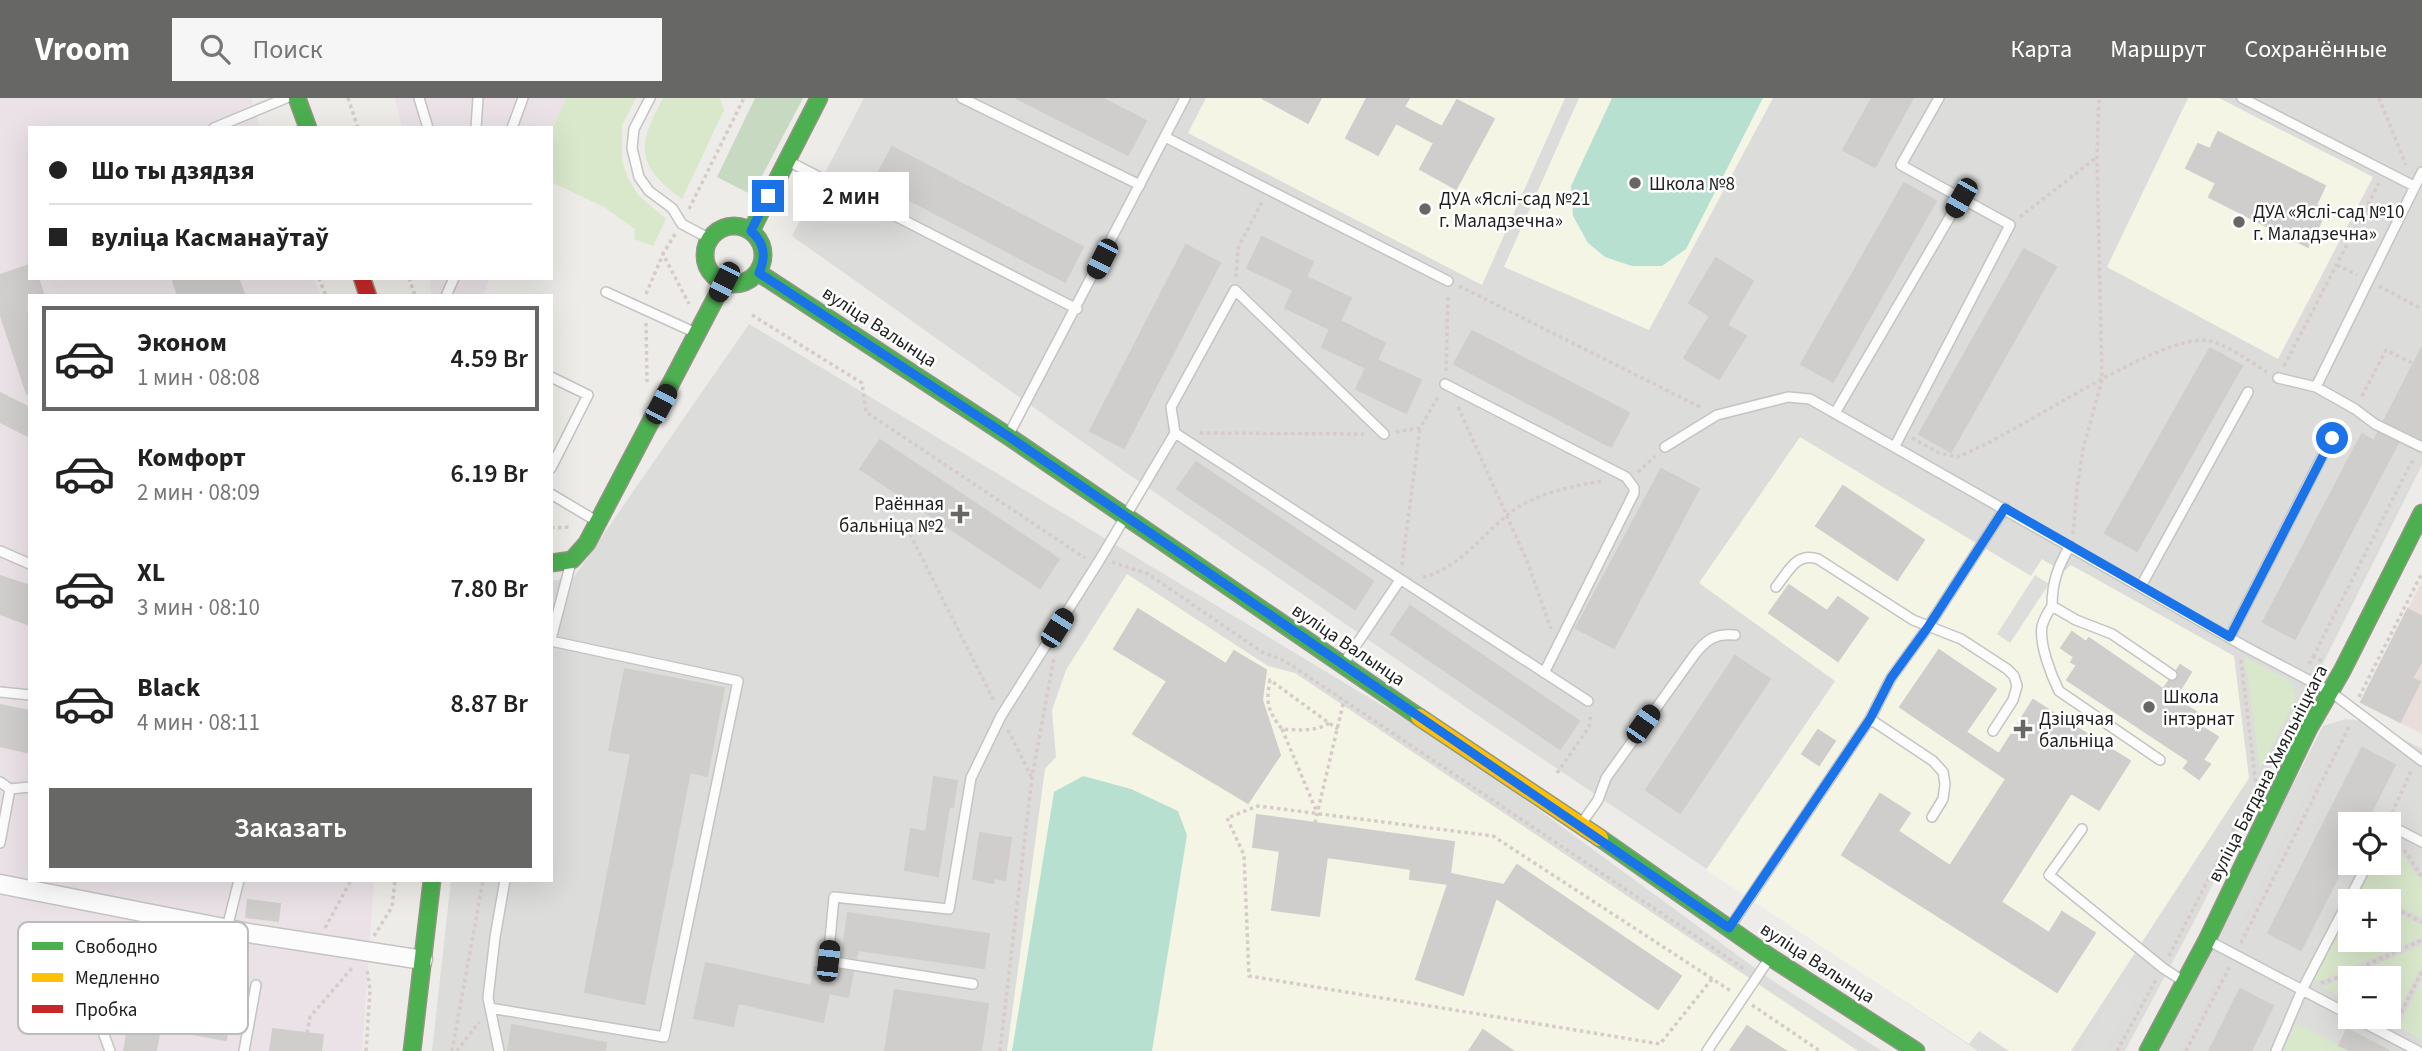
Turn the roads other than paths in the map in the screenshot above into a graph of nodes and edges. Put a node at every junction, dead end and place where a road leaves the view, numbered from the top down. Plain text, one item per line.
1 (286, 98) edge
2 (297, 98) edge
3 (419, 98) edge
4 (478, 98) edge
5 (523, 98) edge
6 (650, 98) edge
7 (819, 98) edge
8 (962, 98) edge
9 (1185, 98) edge
10 (1939, 98) edge
11 (2242, 98) edge
12 (219, 126) edge
13 (307, 126) edge
14 (427, 126) edge
15 (476, 126) edge
16 (513, 126) edge
17 (1165, 137) junction
18 (787, 160) junction
19 (2422, 172) edge
20 (1140, 185) junction
21 (2414, 186) junction
22 (1961, 198) junction
23 (751, 231) junction
24 (710, 239) junction
25 (759, 273) junction
26 (1448, 281) road end
27 (724, 282) junction
28 (606, 292) dead end
29 (1077, 309) junction
30 (698, 334) junction
31 (553, 378) edge
32 (2278, 378) road end
33 (1447, 385) road end
34 (2316, 387) junction
35 (2248, 391) dead end
36 (1835, 412) junction
37 (1175, 433) junction
38 (1384, 434) dead end
39 (1008, 436) junction
40 (2332, 438) dead end
41 (1895, 446) junction
42 (1665, 447) road end
43 (2422, 449) edge
44 (553, 464) edge
45 (553, 495) edge
46 (2005, 508) junction
47 (2422, 513) edge
48 (1126, 516) junction
49 (593, 519) junction
50 (2070, 546) junction
51 (0, 551) edge
52 (572, 560) junction
53 (28, 563) edge
54 (553, 563) edge
55 (1400, 580) junction
56 (2141, 586) junction
57 (1776, 587) dead end
58 (2052, 606) junction
59 (1928, 627) junction
60 (553, 632) edge
61 (1735, 635) dead end
62 (2230, 637) junction
63 (553, 640) edge
64 (1343, 666) junction
65 (1544, 673) junction
66 (2172, 675) dead end
67 (0, 692) edge
68 (2331, 692) junction
69 (28, 695) edge
70 (1588, 701) road end
71 (1870, 719) junction
72 (1993, 731) dead end
73 (2160, 760) dead end
74 (2420, 760) edge
75 (0, 782) edge
76 (28, 788) edge
77 (10, 789) junction
78 (1932, 817) dead end
79 (1581, 825) junction
80 (2082, 829) dead end
81 (2401, 831) edge
82 (2422, 842) edge
83 (0, 843) edge
84 (2362, 875) edge
85 (238, 882) edge
86 (432, 882) edge
87 (505, 882) edge
88 (0, 884) edge
89 (196, 922) edge
90 (228, 922) edge
91 (1729, 928) junction
92 (248, 932) edge
93 (2207, 940) junction
94 (1770, 957) junction
95 (423, 960) junction
96 (2184, 982) junction
97 (973, 984) dead end
98 (256, 985) dead end
99 (2304, 988) junction
100 (490, 1008) junction
101 (2338, 1008) edge
102 (248, 1029) edge
103 (2376, 1029) edge
104 (104, 1034) edge
105 (110, 1051) edge
106 (412, 1051) edge
107 (499, 1051) edge
108 (1707, 1051) edge
109 (1916, 1051) edge
110 (2148, 1051) edge
111 (2276, 1051) edge
112 (2418, 1051) edge

1 - 12 lane
2 - 13 street
3 - 14 lane
4 - 15 lane
5 - 16 lane
6 - 24 lane
7 - 18 street
8 - 20 lane
9 - 17 lane
10 - 22 lane
11 - 21 lane
17 - 20 lane
17 - 26 lane
18 - 23 street
18 - 29 lane
19 - 21 lane
20 - 29 lane
21 - 34 lane
22 - 36 lane
22 - 41 lane
23 - 24 street
23 - 25 street
24 - 27 street
25 - 27 street
25 - 39 street, вуліца Валынца
27 - 30 street
28 - 30 lane
29 - 39 lane
30 - 49 street
31 - 44 lane
32 - 34 lane
33 - 65 lane
34 - 43 lane
35 - 56 lane
36 - 41 lane
36 - 42 lane
37 - 38 lane
37 - 48 lane
37 - 55 lane
39 - 48 street, вуліца Валынца
40 - 62 lane
41 - 46 lane
45 - 49 lane
46 - 50 lane
46 - 59 lane
47 - 68 street, вуліца Багдана Хмяльніцкага
48 - 64 street, вуліца Валынца
48 - 97 lane
49 - 52 street
50 - 56 lane
50 - 58 lane
51 - 53 lane
52 - 54 street
52 - 60 lane
55 - 64 lane
55 - 65 lane
56 - 62 lane
57 - 59 lane
58 - 66 lane
58 - 73 lane
59 - 71 lane
59 - 72 lane
61 - 79 lane
62 - 68 lane
63 - 100 lane
64 - 79 street, вуліца Валынца
65 - 70 lane
67 - 69 lane
68 - 74 lane
68 - 93 street, вуліца Багдана Хмяльніцкага
71 - 78 lane
71 - 91 lane
75 - 77 lane
76 - 77 lane
77 - 83 lane
79 - 91 street, вуліца Валынца
80 - 96 lane
81 - 82 lane
84 - 99 lane
85 - 90 lane
86 - 95 street
87 - 100 lane
88 - 89 street
91 - 94 street, вуліца Валынца
92 - 95 street
93 - 96 street, вуліца Багдана Хмяльніцкага
93 - 99 lane
94 - 108 lane
94 - 109 street, вуліца Валынца
95 - 106 street
96 - 110 street, вуліца Багдана Хмяльніцкага
98 - 102 lane
99 - 101 lane
99 - 111 lane
100 - 107 lane
103 - 112 lane
104 - 105 lane

